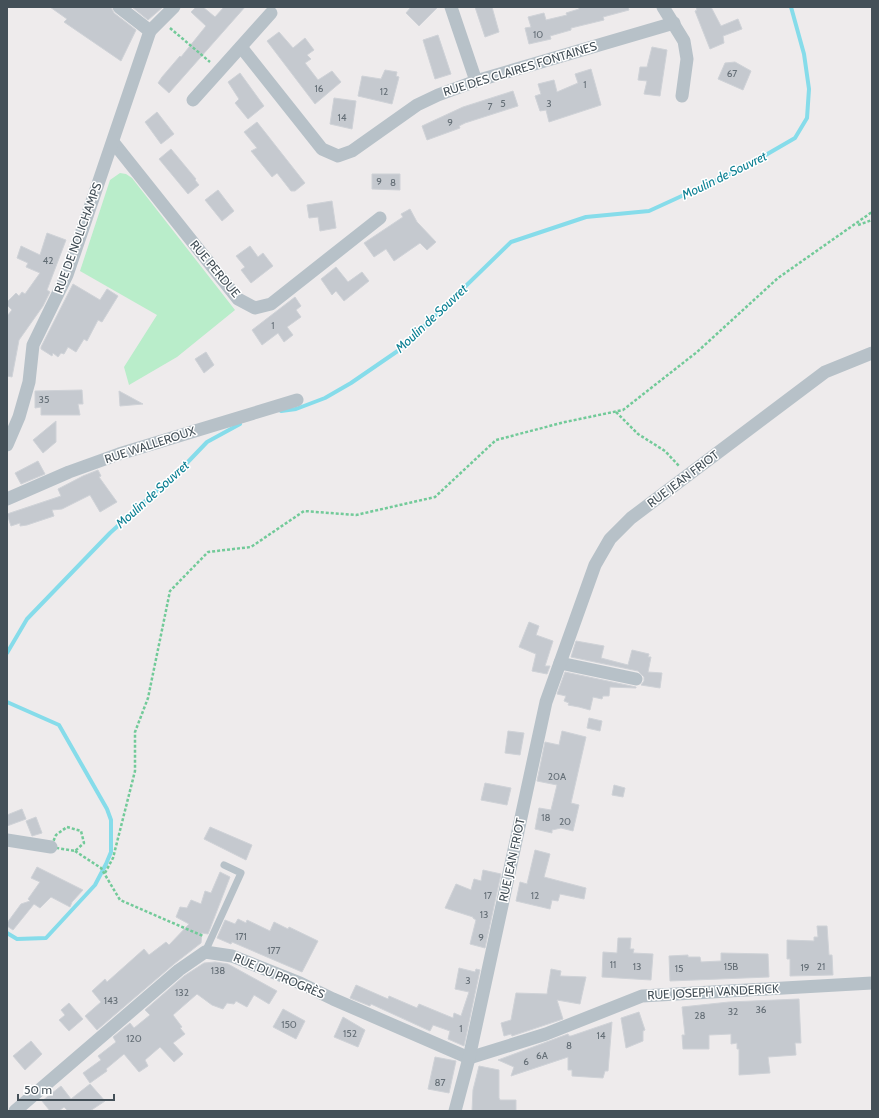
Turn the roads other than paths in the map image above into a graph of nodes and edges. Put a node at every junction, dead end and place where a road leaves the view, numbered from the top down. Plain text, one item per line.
1 (119, 7) edge
2 (174, 7) edge
3 (451, 7) edge
4 (663, 7) edge
5 (271, 13) dead end
6 (674, 23) junction
7 (150, 31) junction
8 (241, 47) junction
9 (476, 81) junction
10 (682, 96) dead end
11 (193, 100) dead end
12 (112, 142) junction
13 (380, 218) dead end
14 (872, 353) edge
15 (297, 400) dead end
16 (7, 445) edge
17 (7, 499) edge
18 (560, 663) junction
19 (636, 679) dead end
20 (7, 840) edge
21 (51, 847) road end
22 (224, 865) dead end
23 (205, 952) junction
24 (872, 983) edge
25 (469, 1058) junction
26 (15, 1111) edge
27 (455, 1111) edge

1 - 7 street
2 - 7 street
3 - 9 street
4 - 6 street
5 - 8 street
6 - 9 street, RUE DES CLAIRES FONTAINES
6 - 10 street
7 - 12 street, RUE DE NOLICHAMPS
8 - 9 street, RUE DES CLAIRES FONTAINES
8 - 11 street
12 - 13 street, RUE PERDUE
12 - 16 street, RUE DE NOLICHAMPS
14 - 18 street, RUE JEAN FRIOT
15 - 17 street, RUE WALLEROUX
18 - 19 street
18 - 25 street, RUE JEAN FRIOT
20 - 21 street
22 - 23 lane
23 - 25 street, RUE DU PROGRÈS
23 - 26 street
24 - 25 street, RUE JOSEPH VANDERICK
25 - 27 street, RUE JEAN FRIOT

